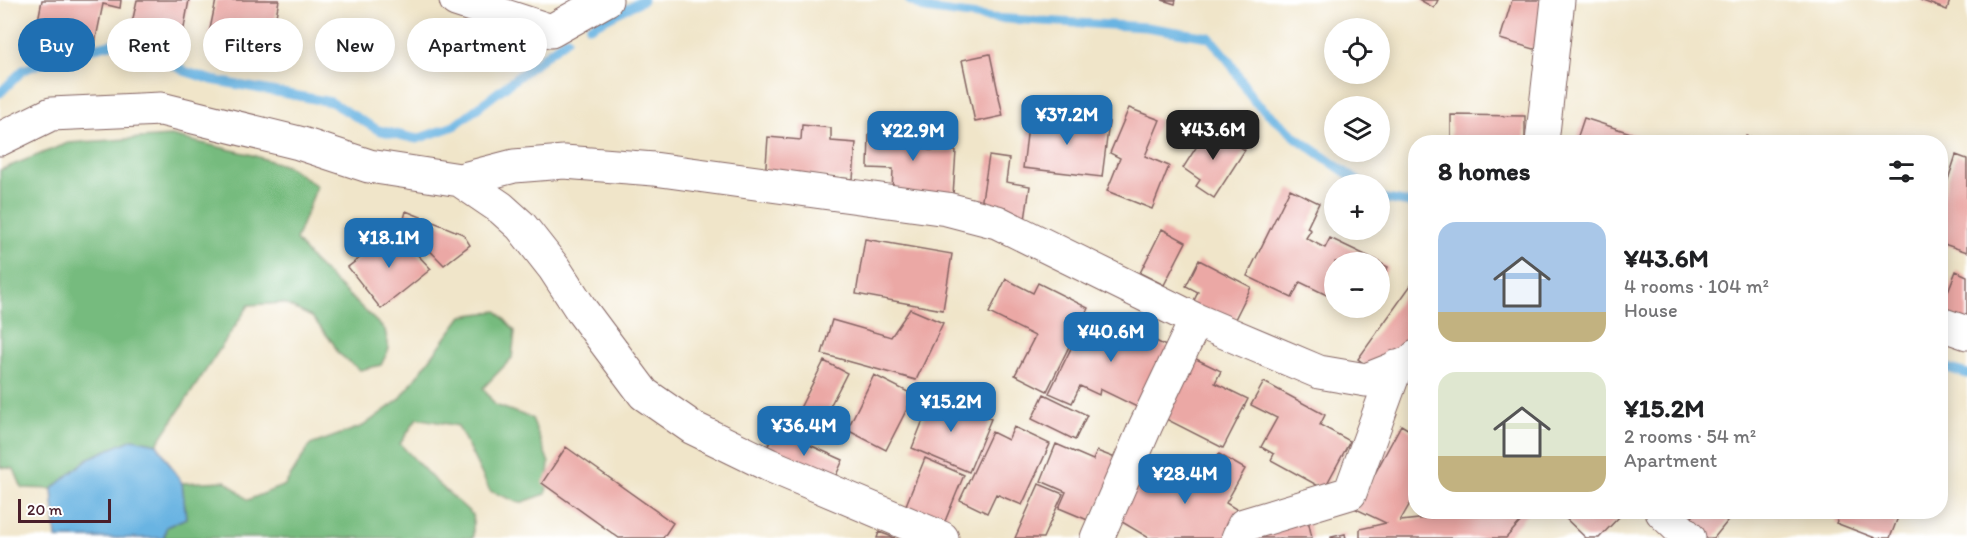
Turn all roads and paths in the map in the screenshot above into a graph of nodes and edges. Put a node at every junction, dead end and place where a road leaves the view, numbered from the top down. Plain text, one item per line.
1 (456, 0) edge
2 (606, 0) edge
3 (1558, 0) edge
4 (1543, 135) edge
5 (0, 139) edge
6 (460, 180) junction
7 (1196, 320) junction
8 (1948, 326) edge
9 (1967, 333) edge
10 (1406, 362) edge
11 (938, 537) edge
12 (1096, 538) edge
13 (1238, 538) edge

1 - 2 street
3 - 4 street
5 - 6 street
6 - 7 street
6 - 11 street
7 - 10 street
7 - 12 street
8 - 9 street
10 - 13 street

